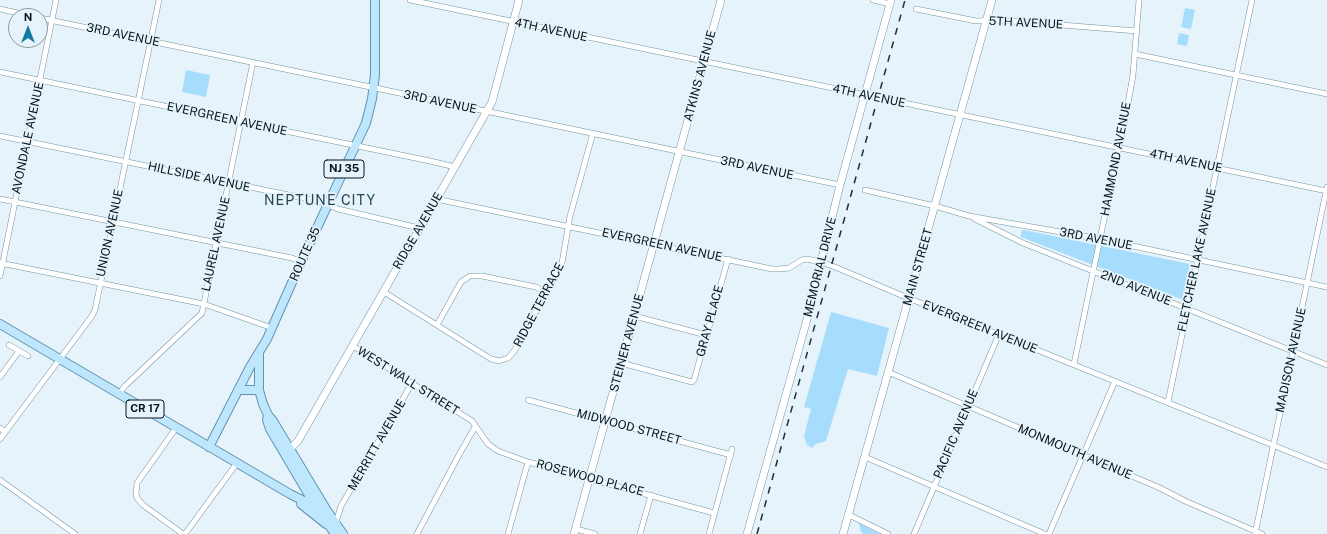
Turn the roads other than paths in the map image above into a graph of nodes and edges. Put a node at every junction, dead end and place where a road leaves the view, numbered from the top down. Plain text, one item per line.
1 (56, 0) edge
2 (159, 0) edge
3 (375, 0) edge
4 (410, 0) edge
5 (519, 0) edge
6 (721, 0) edge
7 (873, 0) edge
8 (992, 0) edge
9 (1139, 0) edge
10 (1252, 0) edge
11 (434, 2) edge
12 (891, 2) edge
13 (916, 8) dead end
14 (48, 19) edge
15 (52, 20) junction
16 (986, 20) junction
17 (514, 22) junction
18 (1137, 31) junction
19 (150, 41) junction
20 (1135, 54) junction
21 (705, 61) junction
22 (254, 62) junction
23 (0, 72) edge
24 (1236, 75) junction
25 (40, 81) junction
26 (373, 88) junction
27 (1327, 94) edge
28 (865, 95) junction
29 (138, 101) junction
30 (486, 111) junction
31 (960, 114) junction
32 (241, 122) junction
33 (593, 134) junction
34 (0, 136) edge
35 (28, 141) junction
36 (355, 146) junction
37 (1119, 147) junction
38 (680, 152) junction
39 (125, 162) junction
40 (455, 168) junction
41 (1216, 168) junction
42 (229, 183) junction
43 (840, 185) junction
44 (1327, 189) edge
45 (865, 190) dead end
46 (0, 199) edge
47 (436, 199) junction
48 (15, 202) junction
49 (328, 205) junction
50 (935, 206) junction
51 (968, 216) junction
52 (112, 223) junction
53 (569, 226) junction
54 (420, 228) junction
55 (1100, 240) junction
56 (216, 244) junction
57 (654, 244) junction
58 (728, 259) junction
59 (1197, 260) junction
60 (301, 262) junction
61 (821, 262) junction
62 (1, 263) edge
63 (1094, 271) junction
64 (0, 276) edge
65 (1307, 283) junction
66 (100, 284) junction
67 (1327, 287) edge
68 (384, 292) junction
69 (546, 293) junction
70 (909, 298) junction
71 (204, 304) junction
72 (1187, 309) junction
73 (634, 316) junction
74 (0, 324) edge
75 (437, 325) junction
76 (272, 328) junction
77 (999, 334) junction
78 (706, 335) junction
79 (9, 345) dead end
80 (353, 346) junction
81 (19, 351) junction
82 (1293, 351) junction
83 (259, 353) junction
84 (28, 356) dead end
85 (60, 359) junction
86 (621, 363) junction
87 (1074, 364) junction
88 (1327, 365) edge
89 (888, 372) junction
90 (0, 377) edge
91 (1115, 381) junction
92 (412, 383) junction
93 (238, 390) junction
94 (259, 390) junction
95 (119, 394) junction
96 (528, 400) dead end
97 (1168, 402) junction
98 (968, 407) junction
99 (268, 415) junction
100 (605, 421) junction
101 (475, 427) junction
102 (0, 428) edge
103 (176, 428) junction
104 (6, 432) junction
105 (0, 439) edge
106 (1274, 446) junction
107 (209, 447) junction
108 (290, 449) junction
109 (732, 449) dead end
110 (731, 455) junction
111 (1083, 456) junction
112 (865, 457) junction
113 (528, 462) junction
114 (237, 463) junction
115 (1327, 467) edge
116 (589, 479) junction
117 (0, 480) edge
118 (934, 486) junction
119 (290, 494) junction
120 (651, 495) junction
121 (341, 506) junction
122 (316, 507) junction
123 (326, 509) junction
124 (714, 513) junction
125 (849, 515) junction
126 (336, 530) edge
127 (575, 532) edge
128 (1256, 533) edge
129 (74, 534) edge
130 (184, 534) edge
131 (417, 534) edge
132 (508, 534) edge
133 (595, 534) edge
134 (640, 534) edge
135 (708, 534) edge
136 (747, 534) edge
137 (843, 534) edge
138 (888, 534) edge
139 (914, 534) edge
140 (1045, 534) edge
141 (1049, 534) edge
142 (1262, 534) edge

1 - 15 street, AVONDALE AVENUE
2 - 19 street, UNION AVENUE
3 - 26 main road, ROUTE 35 / NJ 35
4 - 11 street, 4TH AVENUE
5 - 17 street, RIDGE AVENUE
6 - 21 street, ATKINS AVENUE
7 - 12 street
8 - 16 street, MAIN STREET
9 - 18 street, HAMMOND AVENUE
10 - 24 street, FLETCHER LAKE AVENUE
11 - 17 street, 4TH AVENUE
12 - 28 street, MEMORIAL DRIVE
13 - 16 street, 5TH AVENUE
14 - 15 street, 3RD AVENUE
15 - 19 street, 3RD AVENUE
15 - 25 street, AVONDALE AVENUE
16 - 18 street, 5TH AVENUE
16 - 31 street, MAIN STREET
17 - 21 street, 4TH AVENUE
17 - 30 street, RIDGE AVENUE
18 - 20 street, HAMMOND AVENUE
19 - 22 street, 3RD AVENUE
19 - 29 street, UNION AVENUE
20 - 24 street
20 - 37 street, HAMMOND AVENUE
21 - 28 street, 4TH AVENUE
21 - 38 street, ATKINS AVENUE
22 - 26 street, 3RD AVENUE
22 - 32 street, LAUREL AVENUE
23 - 25 street, EVERGREEN AVENUE
24 - 27 street
24 - 41 street, FLETCHER LAKE AVENUE
25 - 29 street, EVERGREEN AVENUE
25 - 35 street, AVONDALE AVENUE
26 - 30 street, 3RD AVENUE
26 - 36 main road, ROUTE 35 / NJ 35
28 - 31 street, 4TH AVENUE
28 - 43 street, MEMORIAL DRIVE
29 - 32 street, EVERGREEN AVENUE
29 - 39 street, UNION AVENUE
30 - 33 street, 3RD AVENUE
30 - 40 street, RIDGE AVENUE
31 - 37 street, 4TH AVENUE
31 - 50 street, MAIN STREET
32 - 36 street, EVERGREEN AVENUE
32 - 42 street, LAUREL AVENUE
33 - 38 street, 3RD AVENUE
33 - 53 street, RIDGE TERRACE
34 - 35 street, HILLSIDE AVENUE
35 - 39 street, HILLSIDE AVENUE
35 - 48 street, AVONDALE AVENUE
36 - 40 street, EVERGREEN AVENUE
36 - 49 main road, ROUTE 35 / NJ 35
37 - 41 street, 4TH AVENUE
37 - 55 street, HAMMOND AVENUE
38 - 43 street, 3RD AVENUE
38 - 57 street, STEINER AVENUE
39 - 42 street, HILLSIDE AVENUE
39 - 52 street, UNION AVENUE
40 - 47 street, RIDGE AVENUE
41 - 44 street, 4TH AVENUE
41 - 59 street, FLETCHER LAKE AVENUE
42 - 49 street, HILLSIDE AVENUE
42 - 56 street, LAUREL AVENUE
43 - 61 street, MEMORIAL DRIVE
44 - 65 street, MADISON AVENUE
45 - 50 street, 3RD AVENUE
46 - 48 street
47 - 53 street, EVERGREEN AVENUE
47 - 54 street, RIDGE AVENUE
48 - 52 street
48 - 62 street, AVONDALE AVENUE
49 - 54 street, HILLSIDE AVENUE
49 - 60 main road, ROUTE 35 / NJ 35
50 - 51 street, 3RD AVENUE
50 - 70 street, MAIN STREET
51 - 55 street, 3RD AVENUE
51 - 63 street, 2ND AVENUE
52 - 56 street
52 - 66 street, UNION AVENUE
53 - 57 street, EVERGREEN AVENUE
53 - 69 street, RIDGE TERRACE
54 - 68 street, RIDGE AVENUE
55 - 59 street, 3RD AVENUE
55 - 63 street, HAMMOND AVENUE
56 - 60 street
56 - 71 street, LAUREL AVENUE
57 - 58 street, EVERGREEN AVENUE
57 - 73 street, STEINER AVENUE
58 - 61 street, EVERGREEN AVENUE
58 - 78 street, GRAY PLACE
59 - 65 street, 3RD AVENUE
59 - 72 street, FLETCHER LAKE AVENUE
60 - 76 main road, ROUTE 35 / NJ 35
61 - 70 street, EVERGREEN AVENUE
61 - 136 street, MEMORIAL DRIVE
62 - 64 street, AVONDALE AVENUE
62 - 66 street
63 - 72 street, 2ND AVENUE
63 - 87 street, HAMMOND AVENUE
65 - 67 street, 3RD AVENUE
65 - 82 street, MADISON AVENUE
66 - 71 street
66 - 85 street, UNION AVENUE
68 - 75 street, RIDGE TERRACE
68 - 80 street, RIDGE AVENUE
69 - 75 street
69 - 75 street, RIDGE TERRACE
70 - 77 street, EVERGREEN AVENUE
70 - 89 street, MAIN STREET
71 - 76 street
71 - 95 street, LAUREL AVENUE
72 - 82 street, 2ND AVENUE
72 - 97 street, FLETCHER LAKE AVENUE
73 - 78 street
73 - 86 street, STEINER AVENUE
74 - 85 main road, CR 17
76 - 83 main road, ROUTE 35 / NJ 35
77 - 87 street, EVERGREEN AVENUE
77 - 98 street, PACIFIC AVENUE
78 - 86 street, GRAY PLACE
79 - 81 street
80 - 92 street, WEST WALL STREET
80 - 108 street, RIDGE AVENUE
81 - 84 street
81 - 90 street
82 - 88 street, 2ND AVENUE
82 - 106 street, MADISON AVENUE
83 - 93 main road
83 - 94 main road, ROUTE 35 / NJ 35
85 - 95 main road, CR 17
85 - 104 street, UNION AVENUE
86 - 100 street, STEINER AVENUE
87 - 91 street, EVERGREEN AVENUE
89 - 98 street, MONMOUTH AVENUE
89 - 112 street, MAIN STREET
91 - 97 street, EVERGREEN AVENUE
91 - 111 street
92 - 101 street, WEST WALL STREET
92 - 121 street, MERRITT AVENUE
93 - 94 main road
93 - 107 main road
94 - 99 main road, ROUTE 35 / NJ 35
95 - 103 main road, CR 17
96 - 100 street, MIDWOOD STREET
97 - 106 street, EVERGREEN AVENUE
98 - 111 street, MONMOUTH AVENUE
98 - 118 street, PACIFIC AVENUE
99 - 108 main road, NJ 35
99 - 122 main road, NJ 35
100 - 110 street, MIDWOOD STREET
100 - 116 street, STEINER AVENUE
101 - 113 street, ROSEWOOD PLACE
101 - 131 street
102 - 104 street
103 - 107 main road, CR 17
103 - 130 street
104 - 105 street, UNION AVENUE
106 - 115 street, EVERGREEN AVENUE
106 - 128 street, MADISON AVENUE
107 - 114 main road, CR 17
108 - 123 main road, NJ 35
109 - 110 street
110 - 124 street
111 - 128 street, MONMOUTH AVENUE
111 - 141 street
112 - 118 street
112 - 125 street, MAIN STREET
113 - 116 street, ROSEWOOD PLACE
113 - 132 street
114 - 119 main road, CR 17
114 - 130 street
116 - 120 street, ROSEWOOD PLACE
116 - 127 street, STEINER AVENUE
117 - 129 street
118 - 139 street, PACIFIC AVENUE
118 - 140 street
119 - 122 main road, CR 17
119 - 126 main road, CR 17
120 - 124 street, ROSEWOOD PLACE
120 - 134 street
121 - 123 street
121 - 126 street, MERRITT AVENUE
122 - 126 main road, CR 17
123 - 126 main road, NJ 35
124 - 135 street
125 - 137 street, MAIN STREET
125 - 138 street
127 - 133 street
128 - 142 street, MONMOUTH AVENUE

